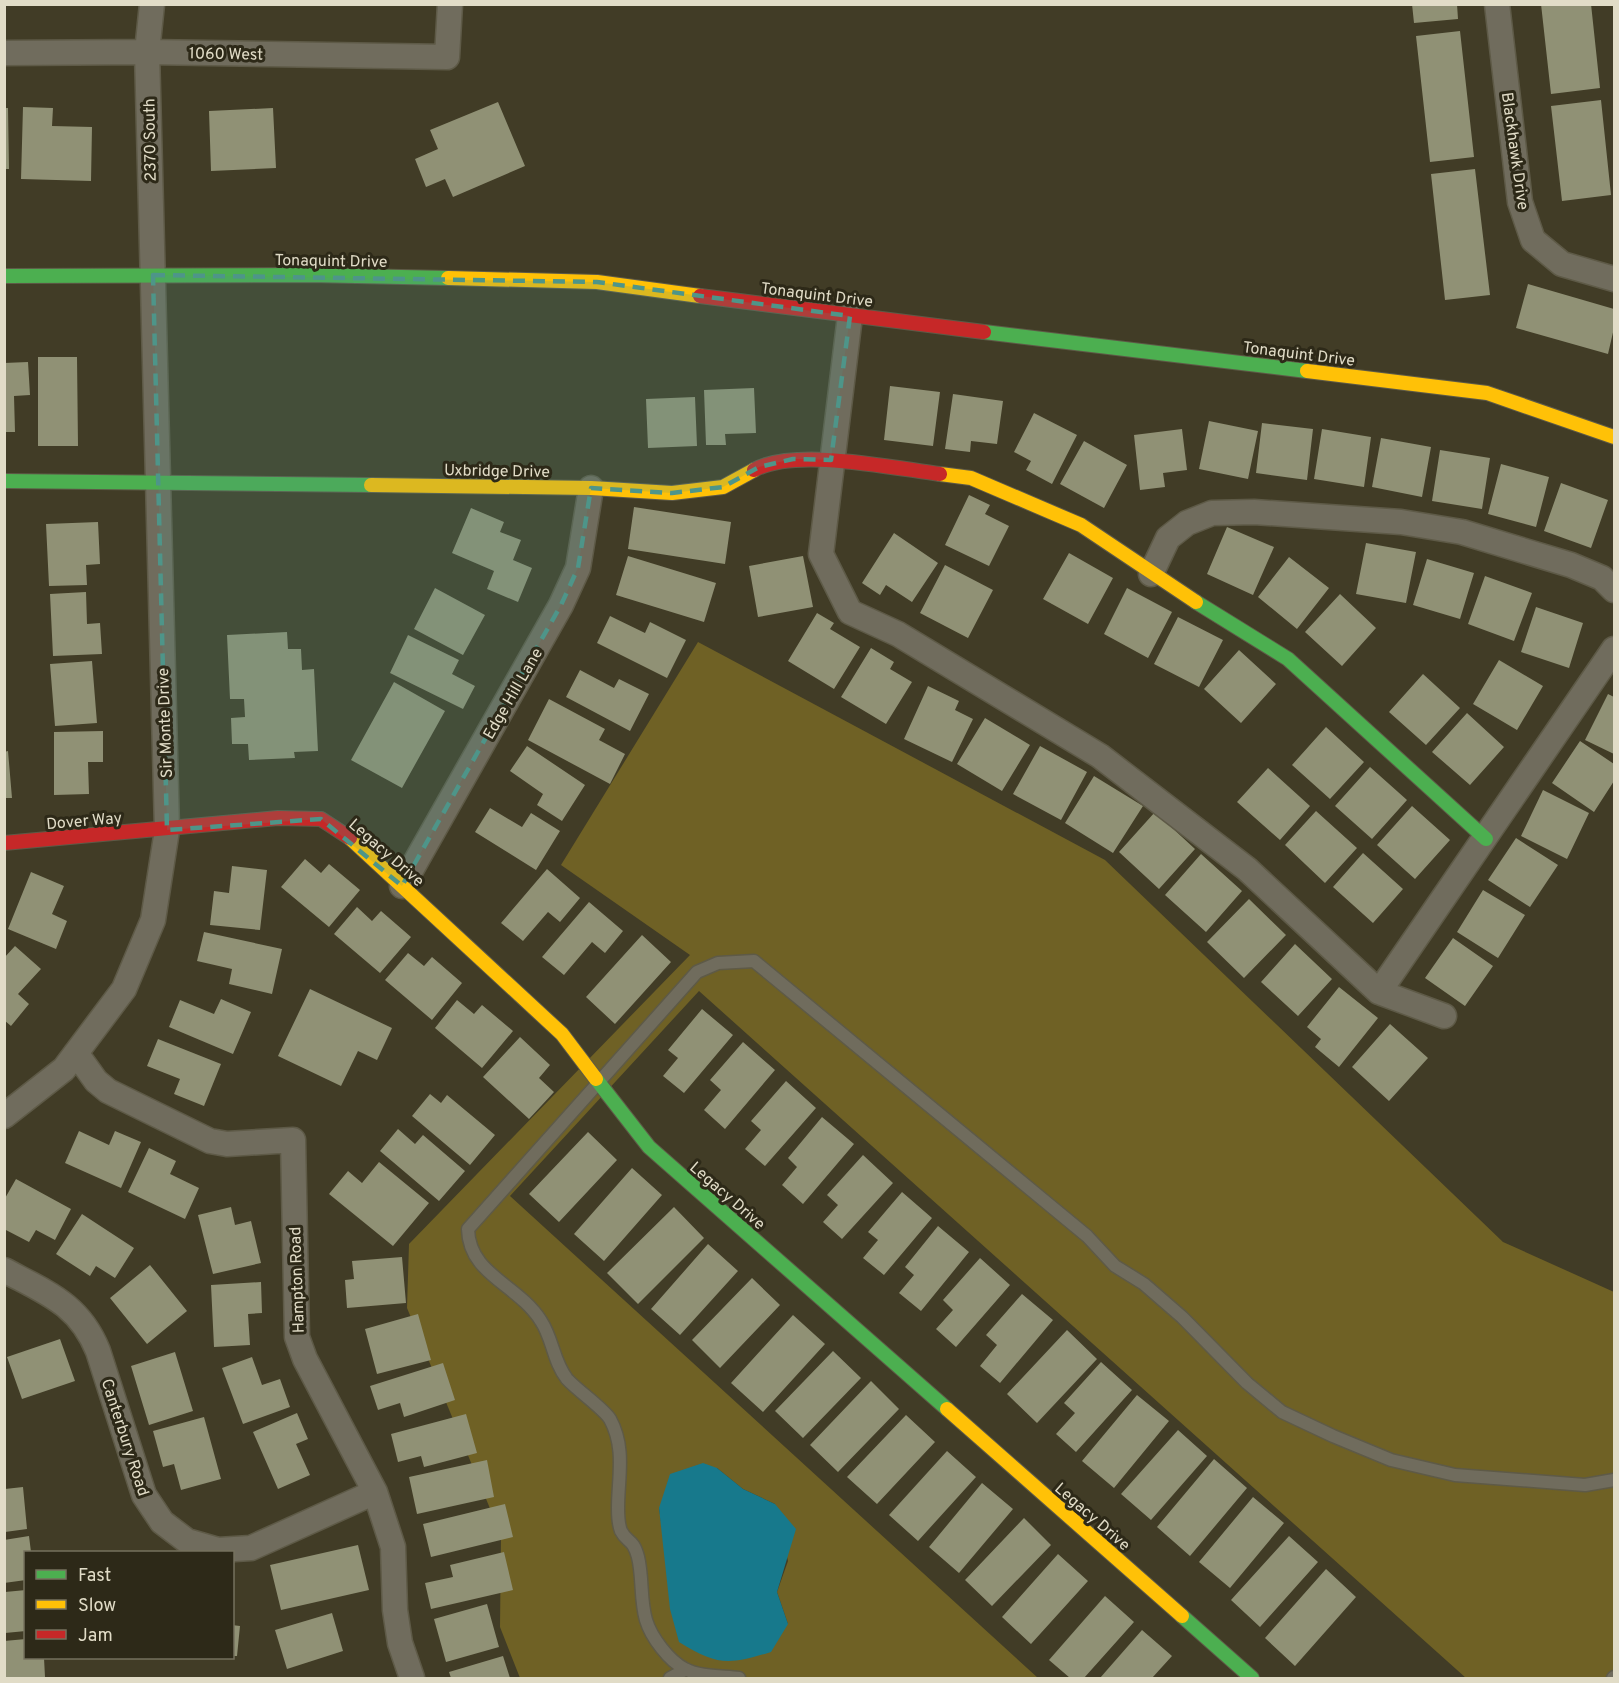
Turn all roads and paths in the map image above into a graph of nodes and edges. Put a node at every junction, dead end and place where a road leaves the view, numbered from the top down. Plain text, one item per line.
1 (152, 4) edge
2 (450, 4) edge
3 (1497, 4) edge
4 (147, 52) junction
5 (4, 53) edge
6 (153, 275) junction
7 (4, 276) edge
8 (1614, 279) edge
9 (850, 316) junction
10 (1614, 437) edge
11 (831, 460) junction
12 (4, 481) edge
13 (156, 481) junction
14 (591, 488) junction
15 (1151, 574) junction
16 (1614, 590) edge
17 (1614, 649) edge
18 (167, 830) junction
19 (1486, 839) junction
20 (4, 843) edge
21 (402, 886) junction
22 (1379, 992) junction
23 (1444, 1016) dead end
24 (76, 1053) junction
25 (600, 1083) junction
26 (4, 1116) edge
27 (4, 1270) edge
28 (1614, 1480) edge
29 (375, 1492) junction
30 (685, 1670) junction
31 (412, 1678) edge
32 (670, 1678) edge
33 (739, 1678) edge
34 (1252, 1678) edge

1 - 4 street, 2370 South
2 - 4 street, 1060 West
3 - 8 street, Blackhawk Drive
4 - 5 street, 1060 West
4 - 6 street, 2370 South
6 - 7 street, Tonaquint Drive
6 - 9 street, Tonaquint Drive
6 - 13 street, Sir Monte Drive
9 - 10 street, Tonaquint Drive
9 - 11 street
11 - 14 street, Uxbridge Drive
11 - 15 street, Uxbridge Drive
11 - 22 street
12 - 13 street
13 - 14 street, Uxbridge Drive
13 - 18 street, Sir Monte Drive
14 - 21 street, Edge Hill Lane
15 - 16 street
15 - 19 street, Uxbridge Drive
17 - 19 street
18 - 20 street, Dover Way
18 - 21 street, Legacy Drive
18 - 24 street, Sir Monte Drive
19 - 22 street
21 - 25 street, Legacy Drive
22 - 23 street
24 - 26 street, Sir Monte Drive
24 - 29 street, Hampton Road
25 - 28 lane
25 - 30 lane
25 - 34 street, Legacy Drive
27 - 29 street, Canterbury Road
29 - 31 street, Hampton Road
30 - 32 lane
30 - 33 lane

